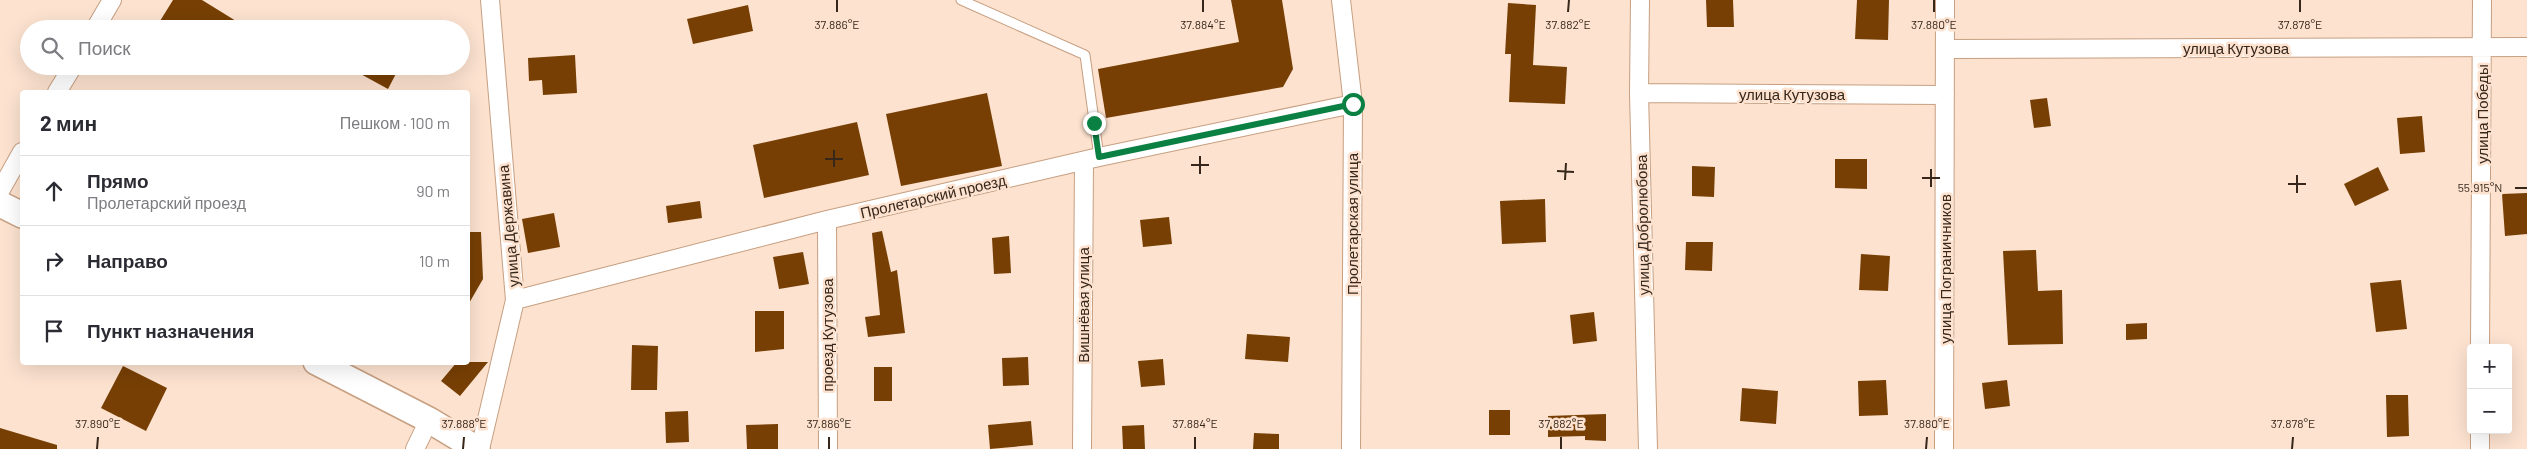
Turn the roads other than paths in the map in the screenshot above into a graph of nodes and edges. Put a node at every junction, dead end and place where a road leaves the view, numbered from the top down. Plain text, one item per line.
1 (112, 0) edge
2 (490, 0) edge
3 (961, 0) edge
4 (1341, 0) edge
5 (1640, 0) edge
6 (1945, 0) edge
7 (2482, 0) edge
8 (100, 20) edge
9 (2482, 47) junction
10 (2527, 47) edge
11 (1945, 49) junction
12 (67, 75) edge
13 (58, 90) edge
14 (1639, 93) junction
15 (1945, 95) junction
16 (1353, 104) junction
17 (20, 156) edge
18 (1091, 159) junction
19 (0, 191) edge
20 (0, 204) edge
21 (20, 214) edge
22 (827, 220) junction
23 (514, 300) junction
24 (2480, 344) edge
25 (322, 365) edge
26 (429, 420) junction
27 (2480, 434) edge
28 (415, 449) edge
29 (478, 449) edge
30 (828, 449) edge
31 (1082, 449) edge
32 (1351, 449) edge
33 (1648, 449) edge
34 (1944, 449) edge
35 (2480, 449) edge

1 - 8 street
2 - 23 street, улица Державина
3 - 18 lane
4 - 16 street, Пролетарская улица
5 - 14 street, улица Добролюбова
6 - 11 street, улица Пограничников
7 - 9 street, улица Победы
9 - 10 street, улица Кутузова
9 - 11 street, улица Кутузова
9 - 24 street, улица Победы
11 - 15 street, улица Пограничников
12 - 13 street
14 - 15 street, улица Кутузова
14 - 33 street, улица Добролюбова
15 - 34 street, улица Пограничников
16 - 18 street, Пролетарский проезд
16 - 32 street, Пролетарская улица
17 - 19 street
18 - 22 street, Пролетарский проезд
18 - 31 street, Вишнёвая улица
20 - 21 main road
22 - 23 street, Пролетарский проезд
22 - 30 street, проезд Кутузова
23 - 29 street, улица Державина
25 - 26 main road
26 - 28 street
26 - 29 main road
27 - 35 street

